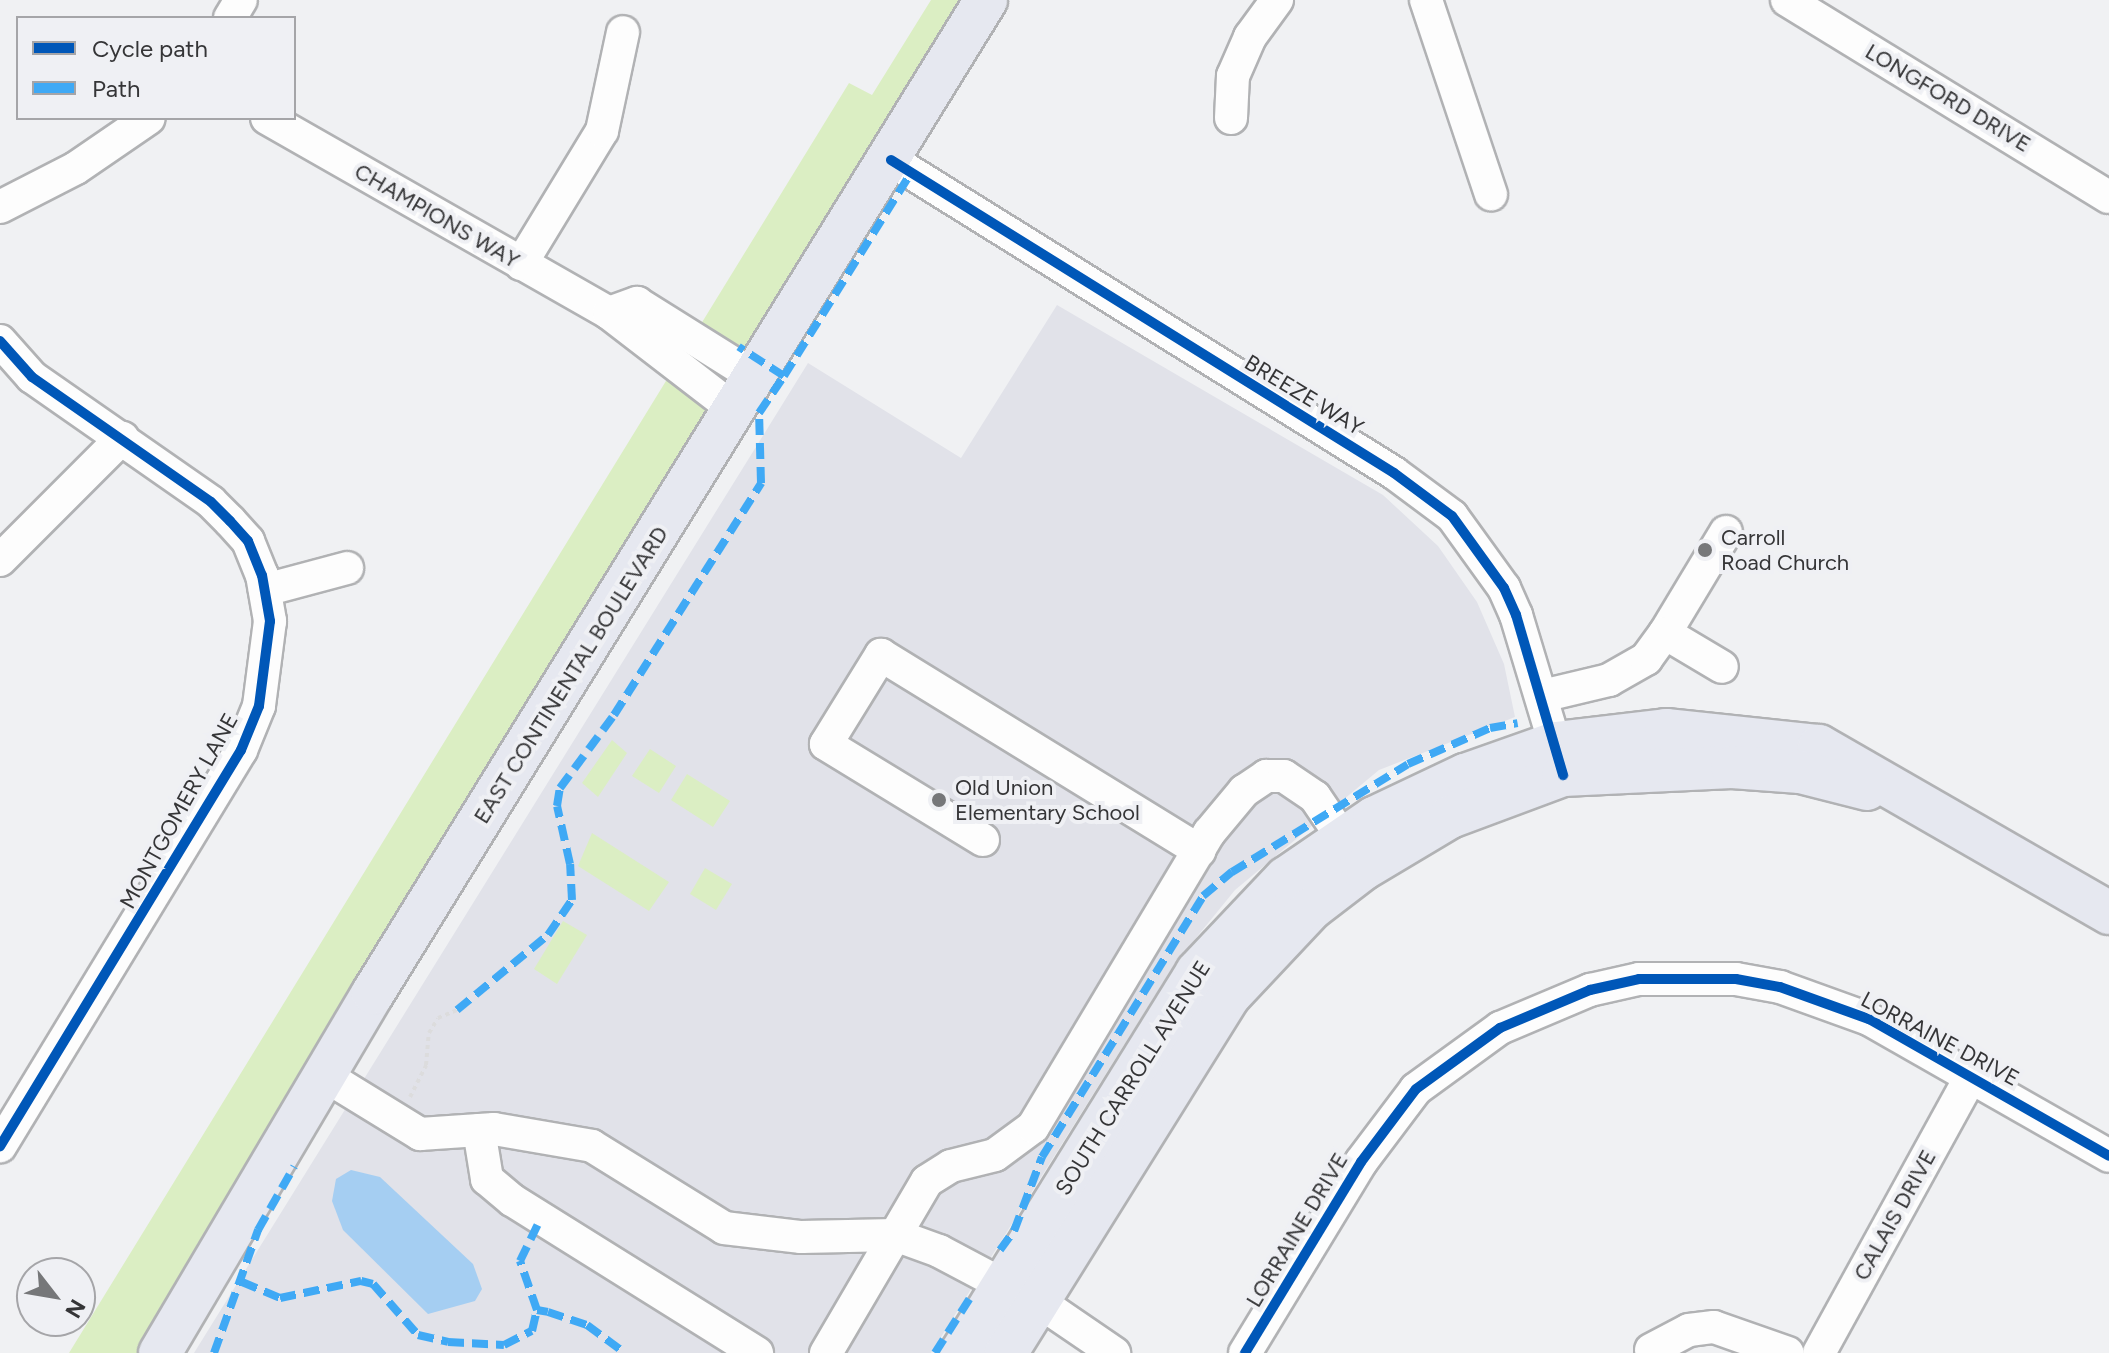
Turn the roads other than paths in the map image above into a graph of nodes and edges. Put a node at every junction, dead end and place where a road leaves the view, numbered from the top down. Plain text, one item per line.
1 (986, 0) edge
2 (1277, 0) edge
3 (1426, 0) edge
4 (1787, 0) edge
5 (623, 32) dead end
6 (1231, 118) dead end
7 (146, 120) edge
8 (270, 120) edge
9 (891, 160) junction
10 (1491, 194) dead end
11 (2109, 197) edge
12 (0, 207) edge
13 (521, 264) junction
14 (0, 341) edge
15 (745, 394) junction
16 (122, 438) junction
17 (1726, 532) dead end
18 (0, 560) edge
19 (347, 568) dead end
20 (265, 590) junction
21 (1665, 633) junction
22 (1722, 667) dead end
23 (1542, 696) junction
24 (1560, 759) junction
25 (983, 840) dead end
26 (1199, 851) junction
27 (1353, 853) junction
28 (2109, 913) edge
29 (324, 1075) junction
30 (1971, 1076) junction
31 (479, 1130) junction
32 (0, 1147) edge
33 (2109, 1156) edge
34 (895, 1235) junction
35 (1021, 1294) junction
36 (1651, 1350) dead end
37 (160, 1353) edge
38 (757, 1353) edge
39 (826, 1353) edge
40 (961, 1353) edge
41 (1006, 1353) edge
42 (1114, 1353) edge
43 (1245, 1353) edge
44 (1788, 1353) edge
45 (1819, 1353) edge

1 - 9 main road, EAST CONTINENTAL BOULEVARD
2 - 6 street
3 - 10 street
4 - 11 street, LONGFORD DRIVE
5 - 13 street
7 - 12 street
8 - 13 street, CHAMPIONS WAY
9 - 15 main road, EAST CONTINENTAL BOULEVARD
9 - 23 street, BREEZE WAY
13 - 15 street, CHAMPIONS WAY
14 - 16 street, MONTGOMERY LANE
15 - 29 main road, EAST CONTINENTAL BOULEVARD
16 - 18 street
16 - 20 street, MONTGOMERY LANE
17 - 21 street
19 - 20 street
20 - 32 street, MONTGOMERY LANE
21 - 22 street
21 - 23 street
23 - 24 street, BREEZE WAY
24 - 27 main road, SOUTH CARROLL AVENUE
24 - 28 main road, SOUTH CARROLL AVENUE
25 - 26 street
26 - 27 street
26 - 34 street
27 - 35 main road, SOUTH CARROLL AVENUE
29 - 31 street
29 - 37 main road, EAST CONTINENTAL BOULEVARD
30 - 33 street, LORRAINE DRIVE
30 - 43 street, LORRAINE DRIVE
30 - 45 street, CALAIS DRIVE
31 - 34 street
31 - 38 street
34 - 35 street
34 - 39 street
35 - 40 main road, SOUTH CARROLL AVENUE
35 - 41 main road, SOUTH CARROLL AVENUE
35 - 42 street
36 - 44 street

